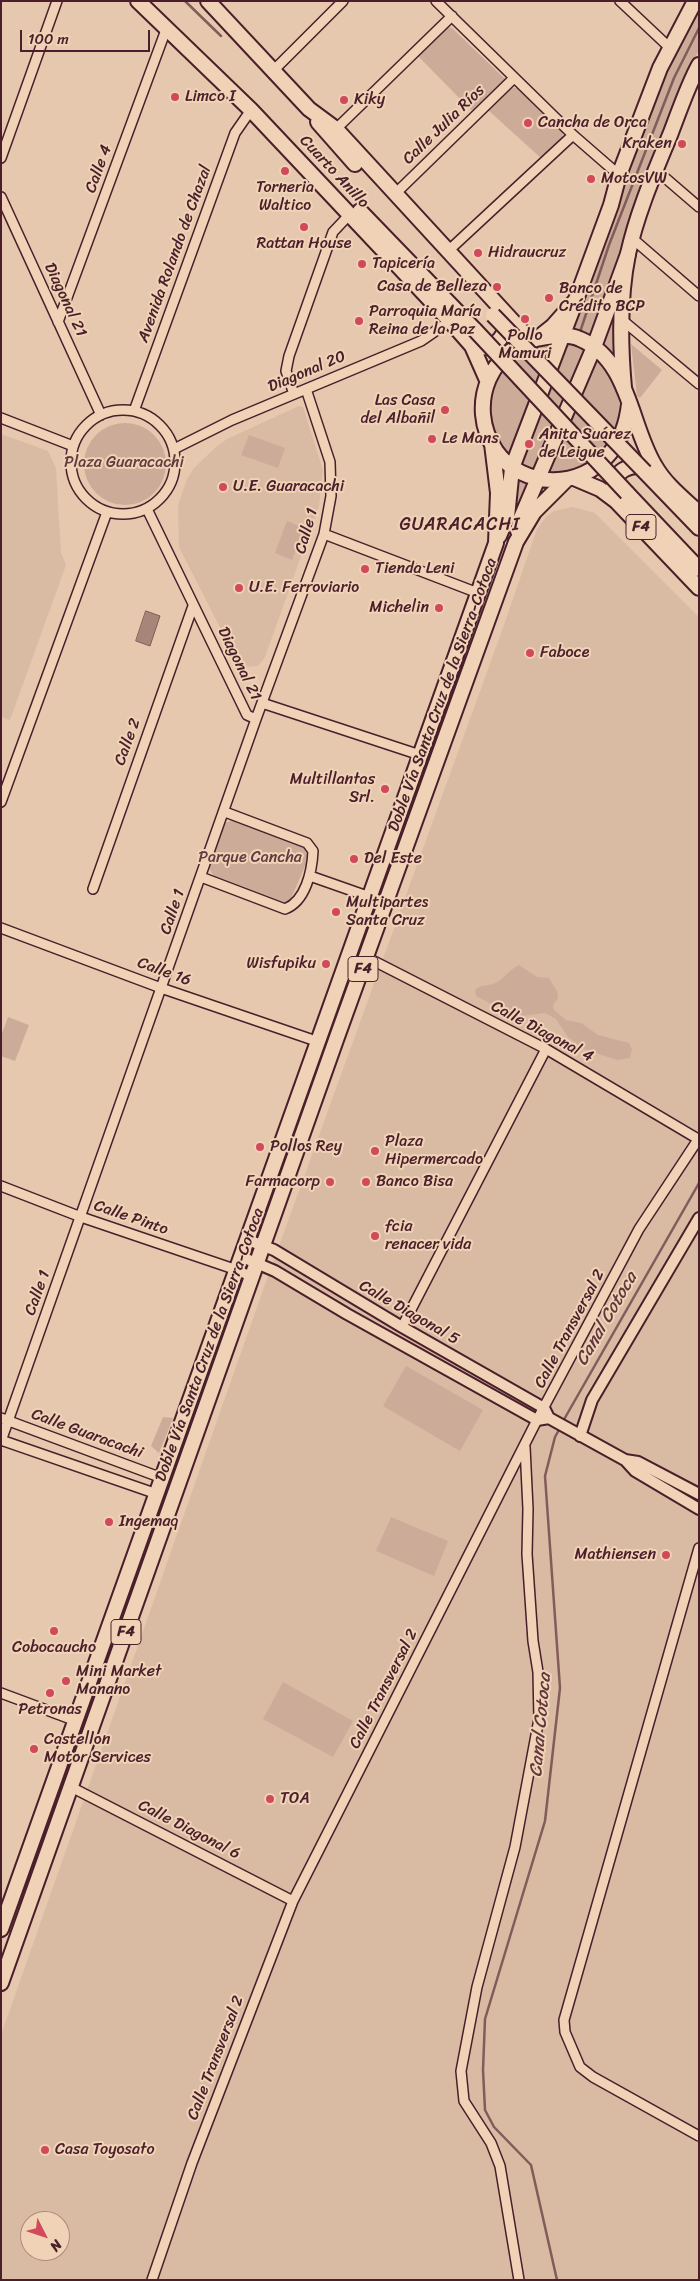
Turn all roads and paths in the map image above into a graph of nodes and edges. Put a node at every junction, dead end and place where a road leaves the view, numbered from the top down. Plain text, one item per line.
1 (57, 1) edge
2 (138, 1) edge
3 (343, 1) edge
4 (436, 1) edge
5 (620, 1) edge
6 (695, 1) edge
7 (214, 3) edge
8 (452, 16) junction
9 (167, 27) junction
10 (670, 48) junction
11 (274, 70) junction
12 (697, 75) edge
13 (514, 78) junction
14 (309, 109) junction
15 (251, 110) junction
16 (336, 129) junction
17 (573, 135) junction
18 (1, 158) edge
19 (656, 170) junction
20 (619, 175) junction
21 (395, 194) junction
22 (1, 197) edge
23 (699, 207) edge
24 (350, 214) junction
25 (633, 239) junction
26 (447, 252) junction
27 (628, 254) junction
28 (699, 296) edge
29 (576, 300) junction
30 (496, 311) junction
31 (621, 319) junction
32 (450, 321) junction
33 (58, 322) junction
34 (564, 335) junction
35 (534, 339) junction
36 (472, 346) junction
37 (594, 347) junction
38 (487, 380) junction
39 (699, 384) edge
40 (624, 388) junction
41 (306, 389) junction
42 (294, 394) junction
43 (629, 404) junction
44 (134, 411) junction
45 (101, 415) junction
46 (1, 418) edge
47 (492, 444) junction
48 (73, 446) junction
49 (174, 449) junction
50 (512, 468) junction
51 (650, 470) junction
52 (570, 478) junction
53 (536, 479) junction
54 (621, 497) junction
55 (147, 509) junction
56 (107, 512) junction
57 (699, 513) edge
58 (699, 528) edge
59 (324, 534) junction
60 (516, 542) junction
61 (496, 543) junction
62 (699, 569) edge
63 (699, 588) edge
64 (478, 593) junction
65 (194, 606) junction
66 (262, 702) junction
67 (256, 719) junction
68 (420, 756) junction
69 (1, 802) edge
70 (225, 812) junction
71 (310, 876) junction
72 (201, 877) junction
73 (93, 889) dead end
74 (370, 897) junction
75 (387, 902) junction
76 (1, 928) edge
77 (368, 958) junction
78 (162, 988) junction
79 (319, 1042) junction
80 (546, 1049) junction
81 (698, 1138) edge
82 (1, 1186) edge
83 (81, 1216) junction
84 (699, 1218) edge
85 (248, 1240) junction
86 (264, 1245) junction
87 (257, 1263) junction
88 (239, 1264) junction
89 (252, 1277) junction
90 (402, 1327) junction
91 (548, 1415) junction
92 (5, 1420) edge
93 (537, 1420) junction
94 (580, 1436) junction
95 (1, 1440) edge
96 (525, 1445) junction
97 (626, 1460) junction
98 (162, 1478) junction
99 (157, 1494) junction
100 (699, 1494) edge
101 (699, 1509) edge
102 (699, 1548) edge
103 (1, 1693) edge
104 (76, 1721) junction
105 (71, 1787) junction
106 (293, 1900) junction
107 (1, 1929) edge
108 (1, 1983) edge
109 (699, 2136) edge
110 (152, 2280) edge
111 (519, 2280) edge

1 - 18 street
2 - 9 main road, Cuarto Anillo
3 - 11 street
4 - 8 street
5 - 10 street
6 - 10 main road
7 - 11 main road, Cuarto Anillo
8 - 13 street
8 - 16 street
9 - 15 main road, Cuarto Anillo
9 - 33 street, Calle 4
10 - 20 main road
11 - 14 main road, Cuarto Anillo
12 - 19 main road
13 - 17 street
13 - 21 street, Calle Julia Ríos
14 - 16 main road, Cuarto Anillo
14 - 30 main road
15 - 24 main road, Cuarto Anillo
15 - 44 street, Avenida Rolando de Chazal
15 - 54 main road, bridge
16 - 21 main road, Cuarto Anillo
17 - 20 street
17 - 26 street
19 - 23 street
19 - 25 main road
20 - 29 main road
21 - 26 main road, Cuarto Anillo
22 - 33 street, Diagonal 21
24 - 32 main road, Cuarto Anillo
24 - 42 street
25 - 27 main road
25 - 28 street
26 - 30 main road, Cuarto Anillo
27 - 31 main road
27 - 37 main road
29 - 34 main road
29 - 35 main road
30 - 35 main road, Cuarto Anillo
30 - 36 main road
30 - 51 main road, bridge
31 - 39 street
31 - 40 main road
32 - 36 main road, Cuarto Anillo
32 - 41 street, Diagonal 20
33 - 45 street, Diagonal 21
34 - 35 main road, F4
34 - 37 main road, F4
34 - 50 main road
35 - 38 main road, F4
36 - 38 main road, Cuarto Anillo
37 - 40 main road, F4
37 - 53 main road
38 - 47 main road, F4
40 - 43 main road, F4
41 - 42 street, Diagonal 20
41 - 59 street, Calle 1
42 - 49 street, Diagonal 20
43 - 51 main road, F4
43 - 52 main road, F4
44 - 45 street
44 - 49 street
45 - 48 street
46 - 48 street
47 - 50 main road, F4
47 - 61 main road, Doble Vía Santa Cruz de la Sierra-Cotoca / F4
48 - 56 street
49 - 55 street
50 - 53 main road, F4
50 - 61 main road
51 - 54 main road
51 - 57 main road, F4
51 - 58 main road
52 - 53 main road, F4
52 - 54 main road, F4
52 - 60 main road, Doble Vía Santa Cruz de la Sierra-Cotoca / F4
53 - 60 main road
54 - 62 main road
54 - 63 main road, F4
55 - 56 street
55 - 65 street, Diagonal 21
56 - 69 street
59 - 64 street
59 - 66 street, Calle 1
60 - 75 main road, Doble Vía Santa Cruz de la Sierra-Cotoca / F4
61 - 64 main road, Doble Vía Santa Cruz de la Sierra-Cotoca / F4
64 - 68 main road, Doble Vía Santa Cruz de la Sierra-Cotoca / F4
65 - 67 street, Diagonal 21
65 - 73 street, Calle 2
66 - 67 street, Calle 1
66 - 68 street
67 - 70 street, Calle 1
68 - 74 main road, Doble Vía Santa Cruz de la Sierra-Cotoca / F4
70 - 71 street
70 - 72 street, Calle 1
71 - 72 street
71 - 74 street
72 - 78 street, Calle 1
74 - 75 street
74 - 79 main road, Doble Vía Santa Cruz de la Sierra-Cotoca / F4
75 - 77 main road, Doble Vía Santa Cruz de la Sierra-Cotoca / F4
76 - 78 street, Calle 16
77 - 80 street, Calle Diagonal 4
77 - 86 main road, Doble Vía Santa Cruz de la Sierra-Cotoca / F4
78 - 79 street, Calle 16
78 - 83 street, Calle 1
79 - 85 main road, Doble Vía Santa Cruz de la Sierra-Cotoca / F4
80 - 81 street, Calle Diagonal 4
80 - 90 street
81 - 91 street, Calle Transversal 2
82 - 83 street, Calle Pinto
83 - 88 street, Calle Pinto
83 - 92 street, Calle 1
84 - 94 street
85 - 86 street, Calle Diagonal 5
85 - 88 main road, Doble Vía Santa Cruz de la Sierra-Cotoca / F4
86 - 87 main road, Doble Vía Santa Cruz de la Sierra-Cotoca / F4
86 - 90 street, Calle Diagonal 5
87 - 88 street, Calle Diagonal 5
87 - 89 main road, Doble Vía Santa Cruz de la Sierra-Cotoca / F4
87 - 93 street, Calle Diagonal 5
88 - 89 street, Calle Pinto
88 - 98 main road, Doble Vía Santa Cruz de la Sierra-Cotoca / F4
89 - 105 main road, Doble Vía Santa Cruz de la Sierra-Cotoca / F4
90 - 91 street, Calle Diagonal 5
91 - 93 street
91 - 94 street, Calle Diagonal 5
92 - 95 street, Calle 1
92 - 98 street, Calle Guaracachi
93 - 96 street, Calle Transversal 2
94 - 97 street, Calle Diagonal 5
95 - 99 street, Calle Guaracachi
96 - 106 street, Calle Transversal 2
96 - 111 street
97 - 100 street, Calle Diagonal 5
97 - 101 street, Calle Diagonal 5
98 - 99 main road, Doble Vía Santa Cruz de la Sierra-Cotoca / F4
99 - 104 main road, Doble Vía Santa Cruz de la Sierra-Cotoca / F4
102 - 109 street
103 - 104 street
104 - 107 main road, Doble Vía Santa Cruz de la Sierra-Cotoca / F4
105 - 106 street, Calle Diagonal 6
105 - 108 main road, Doble Vía Santa Cruz de la Sierra-Cotoca / F4
106 - 110 street, Calle Transversal 2

